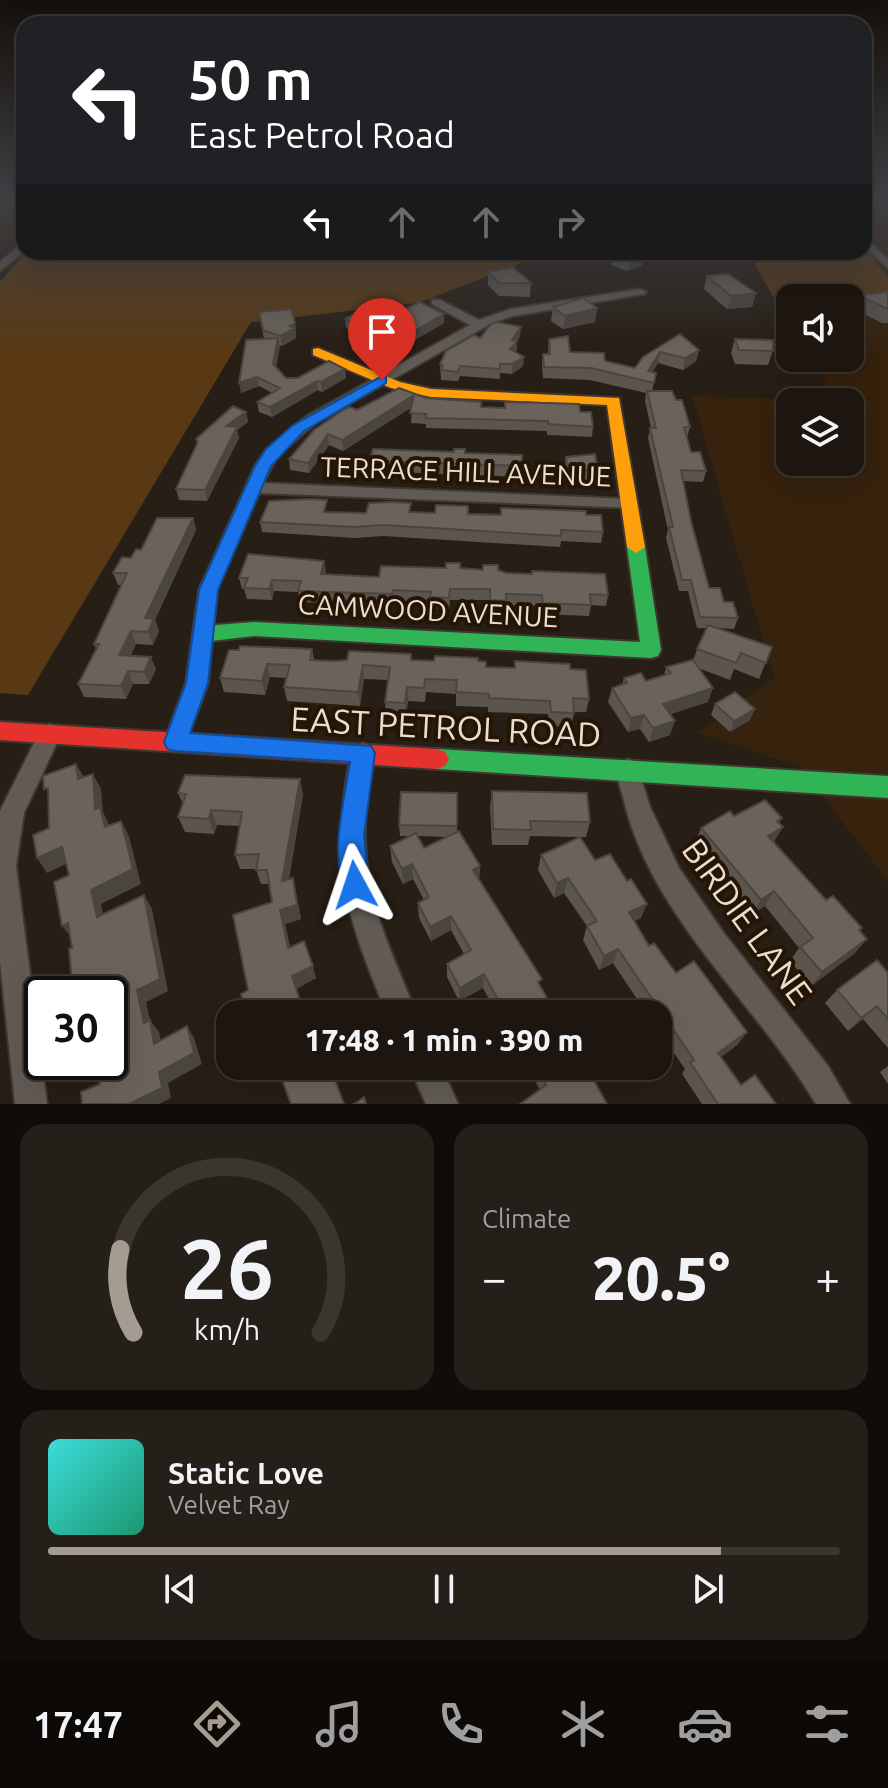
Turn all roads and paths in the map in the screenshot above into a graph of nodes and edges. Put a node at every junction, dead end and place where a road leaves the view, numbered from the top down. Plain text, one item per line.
1 (874, 251) edge
2 (16, 253) edge
3 (888, 265) edge
4 (0, 268) edge
5 (640, 292) dead end
6 (436, 302) dead end
7 (478, 325) junction
8 (318, 352) dead end
9 (382, 380) junction
10 (253, 488) junction
11 (629, 504) junction
12 (203, 634) junction
13 (0, 731) edge
14 (50, 734) junction
15 (175, 742) junction
16 (363, 753) junction
17 (628, 769) junction
18 (888, 787) edge
19 (396, 1000) edge
20 (431, 1080) edge
21 (31, 1104) edge
22 (442, 1104) edge
23 (834, 1104) edge

1 - 3 street
2 - 4 street
5 - 7 street
6 - 7 street
7 - 9 street
8 - 9 street
9 - 10 street
9 - 11 street
10 - 11 street, TERRACE HILL AVENUE
10 - 12 street
11 - 12 street, CAMWOOD AVENUE
12 - 15 street
13 - 14 street, EAST PETROL ROAD
14 - 15 street, EAST PETROL ROAD
14 - 21 street
15 - 16 street, EAST PETROL ROAD
16 - 17 street, EAST PETROL ROAD
16 - 19 street
17 - 18 street, EAST PETROL ROAD
17 - 23 street, BIRDIE LANE
20 - 22 street

